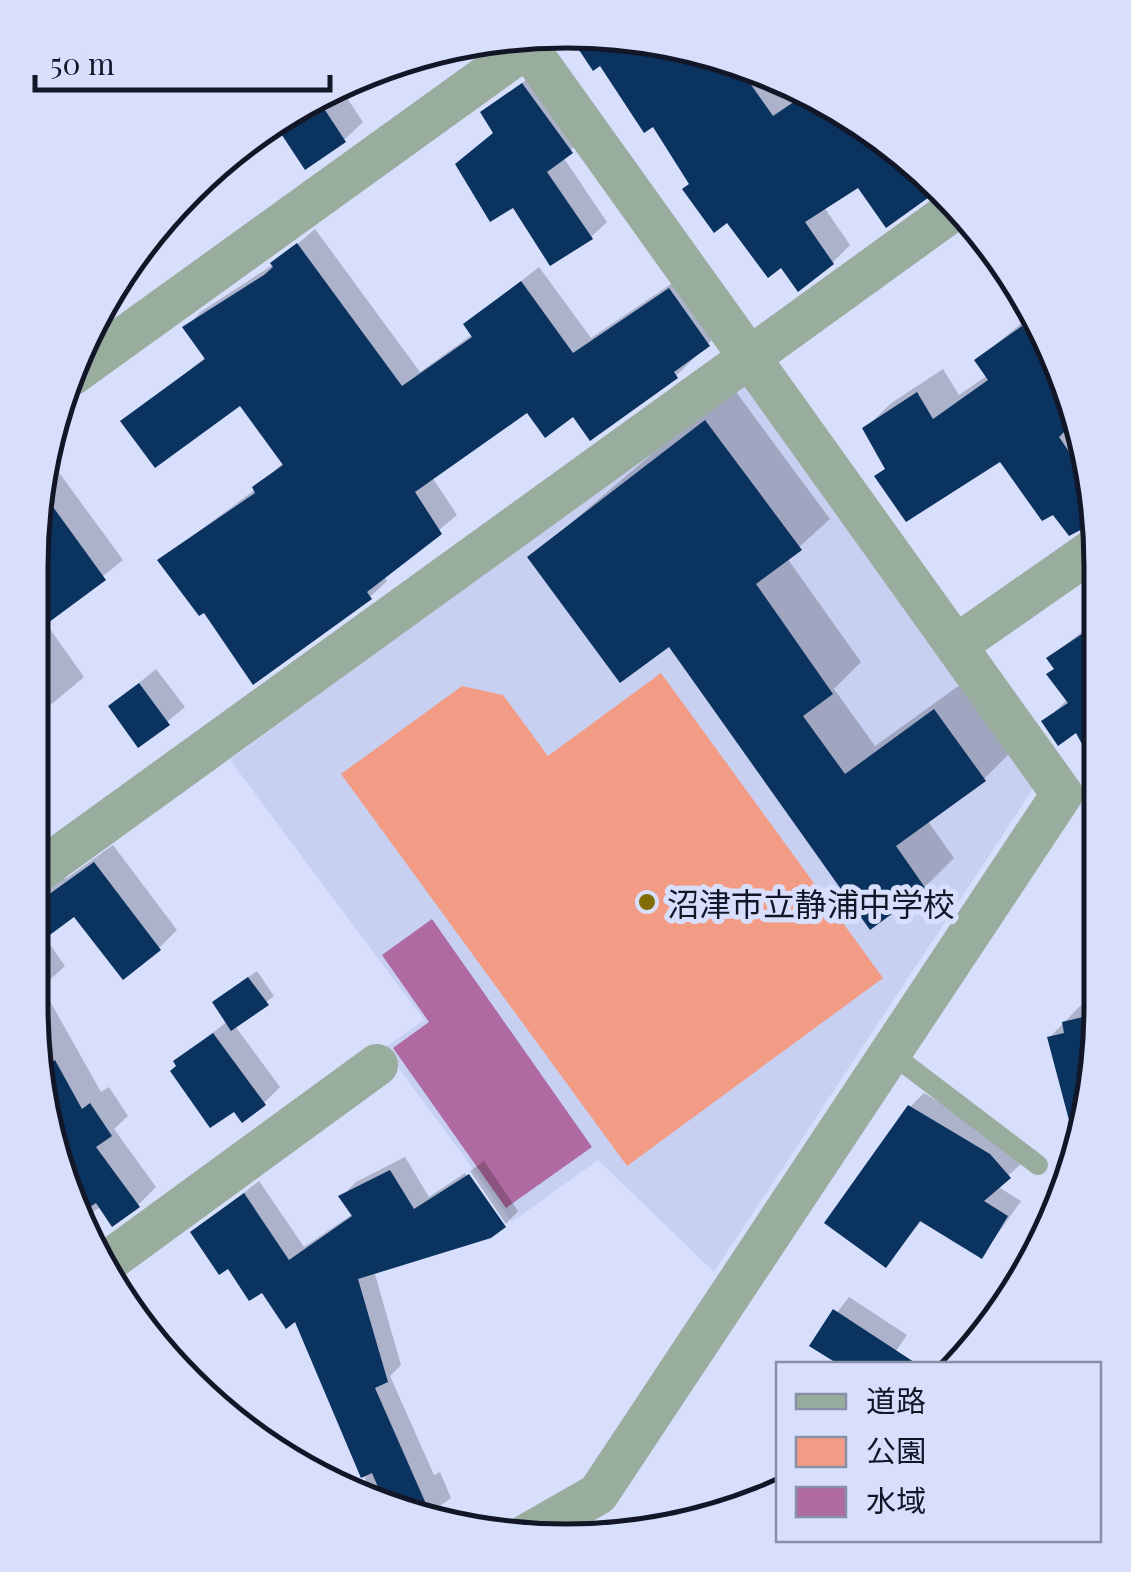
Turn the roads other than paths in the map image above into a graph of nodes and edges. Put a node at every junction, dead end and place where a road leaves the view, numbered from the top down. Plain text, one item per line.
1 (533, 49) edge
2 (519, 50) edge
3 (947, 215) edge
4 (748, 356) junction
5 (89, 362) edge
6 (1083, 556) edge
7 (958, 644) junction
8 (48, 863) edge
9 (888, 1051) junction
10 (377, 1065) dead end
11 (1038, 1164) dead end
12 (113, 1258) edge
13 (547, 1523) edge

1 - 4 street
2 - 5 street
3 - 4 street
4 - 7 street
4 - 8 street
6 - 7 street
7 - 9 street
9 - 11 lane
9 - 13 street
10 - 12 street

